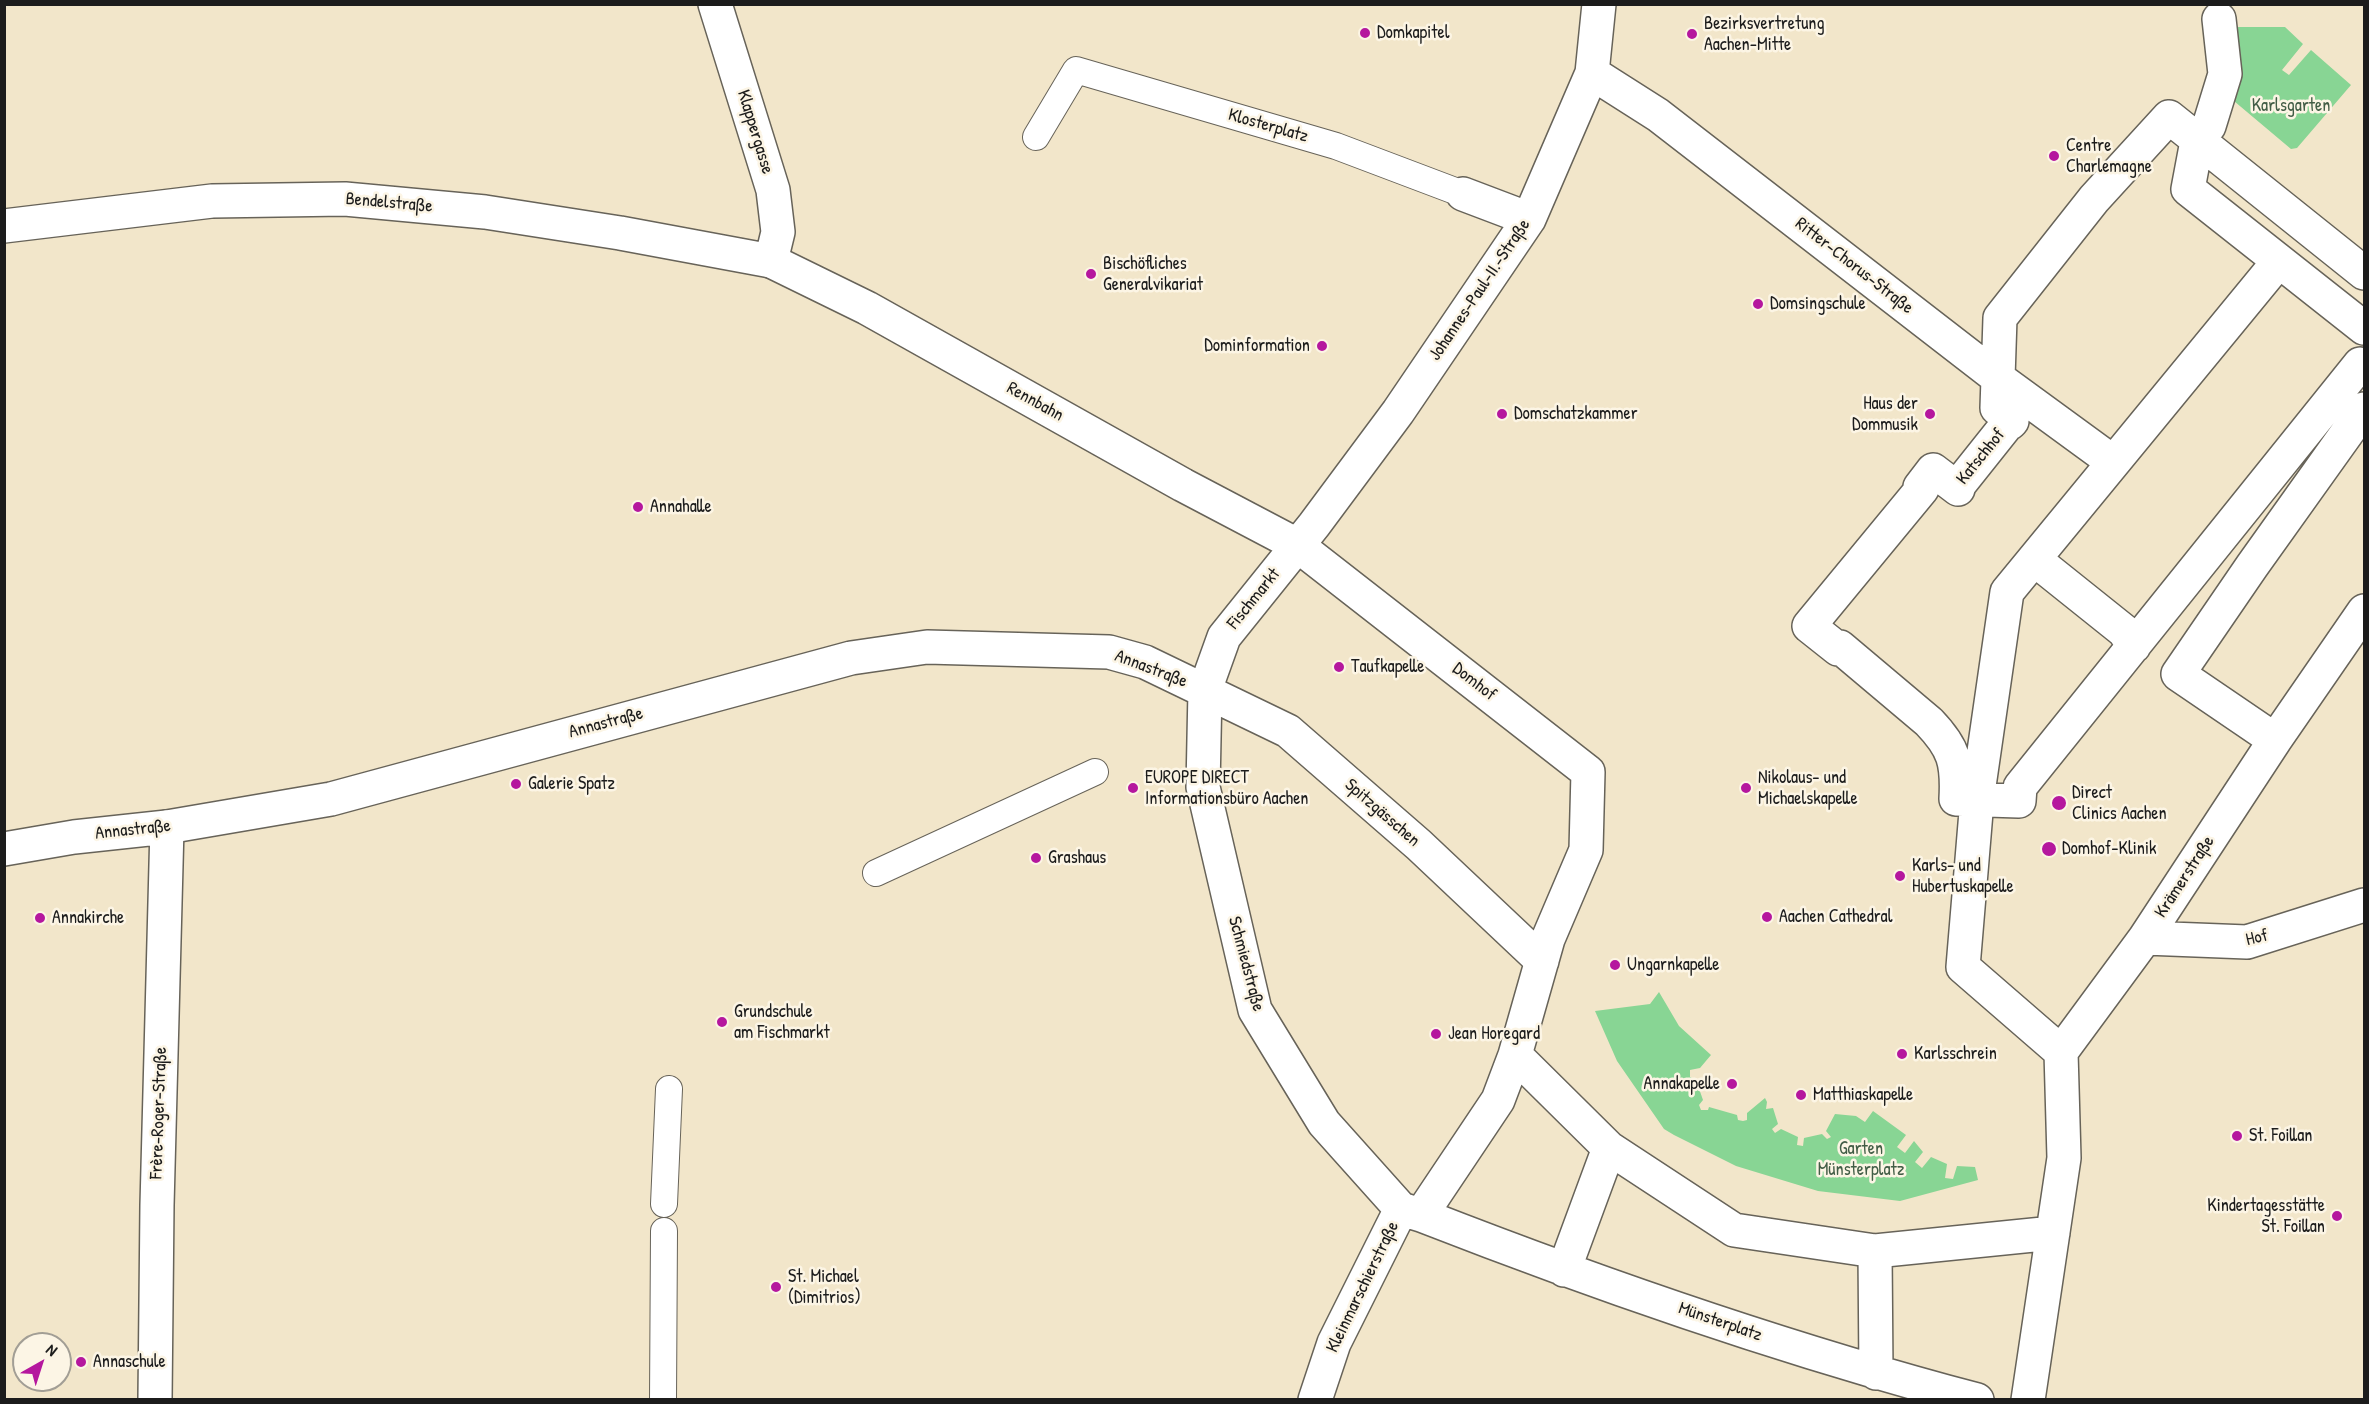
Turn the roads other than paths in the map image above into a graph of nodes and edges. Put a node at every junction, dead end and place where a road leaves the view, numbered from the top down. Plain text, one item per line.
1 (716, 4) edge
2 (1599, 4) edge
3 (2219, 19) dead end
4 (1592, 73) junction
5 (2203, 133) junction
6 (1036, 137) dead end
7 (1463, 194) joint
8 (1529, 219) junction
9 (4, 226) edge
10 (771, 261) junction
11 (2279, 261) junction
12 (2364, 273) edge
13 (2364, 328) edge
14 (2364, 367) edge
15 (1998, 378) junction
16 (2364, 409) edge
17 (2114, 462) junction
18 (1298, 545) junction
19 (2034, 559) junction
20 (2364, 611) edge
21 (2133, 637) junction
22 (2178, 674) junction
23 (1205, 690) junction
24 (2275, 740) junction
25 (1095, 772) dead end
26 (1977, 800) junction
27 (167, 827) junction
28 (4, 849) edge
29 (876, 873) dead end
30 (2364, 905) edge
31 (2145, 938) junction
32 (1545, 950) junction
33 (2061, 1052) junction
34 (1515, 1055) junction
35 (669, 1089) dead end
36 (1609, 1148) junction
37 (664, 1204) dead end
38 (1411, 1212) junction
39 (664, 1231) dead end
40 (2053, 1233) junction
41 (1875, 1251) junction
42 (1564, 1270) junction
43 (1876, 1373) junction
44 (155, 1400) edge
45 (663, 1400) edge
46 (1315, 1400) edge
47 (1977, 1400) edge
48 (2028, 1400) edge

1 - 10 street, Klappergasse
2 - 4 street, Johannes-Paul-II.-Straße
3 - 5 street
4 - 8 street, Johannes-Paul-II.-Straße
4 - 15 street, Ritter-Chorus-Straße
5 - 11 street
5 - 12 street, Katschhof
5 - 15 street, Katschhof
6 - 7 lane, Klosterplatz
7 - 8 street, Klosterplatz
8 - 18 street, Johannes-Paul-II.-Straße
9 - 10 street, Bendelstraße
10 - 18 street, Rennbahn
11 - 13 street
11 - 17 street
14 - 21 street, Katschhof
15 - 17 street, Ritter-Chorus-Straße
15 - 26 street, Katschhof
16 - 22 street
17 - 19 street
18 - 23 street, Fischmarkt
18 - 32 street, Domhof
19 - 21 street
19 - 26 street
20 - 24 street, Krämerstraße
21 - 22 street
21 - 26 street, Katschhof
22 - 24 street
23 - 27 street, Annastraße
23 - 32 street, Spitzgässchen
23 - 38 street, Schmiedstraße
24 - 31 street, Krämerstraße
25 - 29 lane
26 - 33 street
27 - 28 street, Annastraße
27 - 44 street, Frère-Roger-Straße
30 - 31 street, Hof
31 - 33 street, Krämerstraße
32 - 34 street
33 - 40 street
34 - 36 street
34 - 38 street, Kleinmarschierstraße
35 - 37 lane
36 - 41 street
36 - 42 street
38 - 42 street, Münsterplatz
38 - 46 street, Kleinmarschierstraße
39 - 45 lane
40 - 41 street
40 - 48 street
41 - 43 street
42 - 43 street, Münsterplatz
43 - 47 street, Münsterplatz

